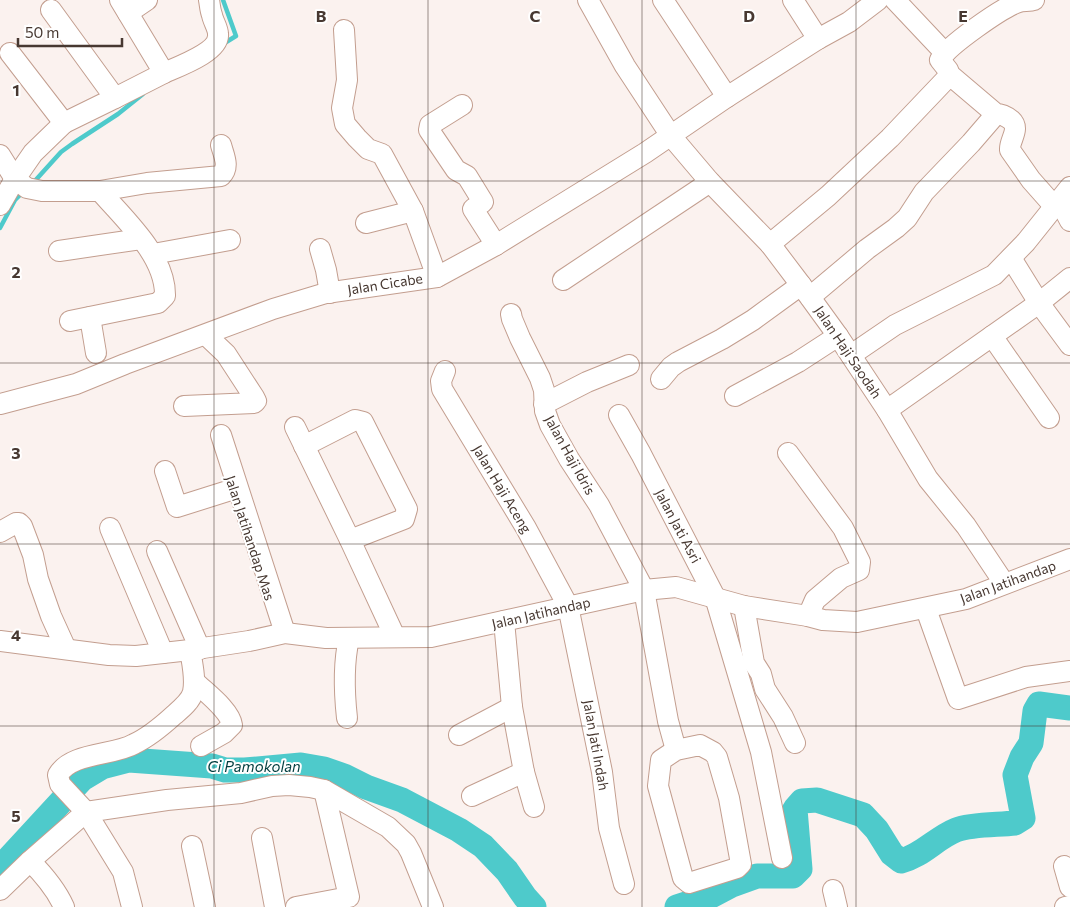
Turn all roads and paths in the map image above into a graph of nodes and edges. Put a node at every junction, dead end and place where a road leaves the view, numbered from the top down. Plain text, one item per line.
1 (147, 0) edge
2 (209, 0) edge
3 (588, 0) edge
4 (663, 0) edge
5 (793, 0) edge
6 (878, 0) edge
7 (895, 0) edge
8 (1034, 0) edge
9 (124, 6) edge
10 (51, 10) dead end
11 (344, 30) dead end
12 (818, 39) junction
13 (10, 53) dead end
14 (945, 53) junction
15 (164, 73) junction
16 (950, 75) junction
17 (115, 98) junction
18 (727, 98) junction
19 (462, 105) dead end
20 (996, 114) junction
21 (64, 123) junction
22 (671, 136) junction
23 (221, 145) dead end
24 (0, 155) edge
25 (15, 179) junction
26 (710, 182) junction
27 (100, 191) junction
28 (1061, 197) edge
29 (0, 205) edge
30 (413, 211) junction
31 (1070, 221) edge
32 (366, 223) dead end
33 (230, 240) dead end
34 (770, 244) junction
35 (496, 245) junction
36 (147, 246) junction
37 (320, 249) dead end
38 (59, 250) dead end
39 (1011, 258) junction
40 (437, 277) junction
41 (1070, 278) edge
42 (563, 280) dead end
43 (806, 291) junction
44 (330, 293) junction
45 (1039, 303) junction
46 (511, 314) dead end
47 (90, 317) junction
48 (70, 321) dead end
49 (206, 335) junction
50 (838, 336) junction
51 (992, 336) junction
52 (1070, 345) edge
53 (96, 353) dead end
54 (851, 355) junction
55 (629, 365) dead end
56 (445, 371) dead end
57 (661, 379) dead end
58 (735, 396) dead end
59 (0, 404) edge
60 (544, 404) junction
61 (184, 406) dead end
62 (887, 410) junction
63 (619, 414) dead end
64 (1049, 418) dead end
65 (295, 427) dead end
66 (304, 446) junction
67 (788, 453) dead end
68 (165, 471) dead end
69 (234, 489) junction
70 (110, 528) dead end
71 (0, 532) edge
72 (350, 540) junction
73 (157, 551) dead end
74 (1070, 559) edge
75 (1004, 583) junction
76 (644, 590) junction
77 (716, 597) junction
78 (568, 606) junction
79 (744, 606) junction
80 (926, 608) junction
81 (808, 616) junction
82 (504, 621) junction
83 (283, 633) junction
84 (395, 637) junction
85 (349, 638) junction
86 (0, 641) edge
87 (66, 649) junction
88 (195, 649) junction
89 (163, 653) junction
90 (1070, 671) edge
91 (194, 681) junction
92 (512, 707) junction
93 (347, 718) dead end
94 (460, 735) dead end
95 (795, 743) dead end
96 (201, 746) dead end
97 (676, 750) junction
98 (524, 772) junction
99 (324, 790) junction
100 (472, 796) dead end
101 (80, 806) junction
102 (534, 807) dead end
103 (262, 838) dead end
104 (192, 846) dead end
105 (782, 858) dead end
106 (30, 861) junction
107 (1064, 866) dead end
108 (624, 884) dead end
109 (1070, 887) edge
110 (0, 890) edge
111 (350, 902) edge
112 (1070, 906) edge
113 (64, 907) edge
114 (132, 907) edge
115 (205, 907) edge
116 (275, 907) edge
117 (296, 907) edge
118 (433, 907) edge
119 (1065, 907) edge

1 - 9 street
2 - 15 street
3 - 22 street, Jalan Haji Saodah
4 - 18 street
5 - 12 street
6 - 12 street, Jalan Cicabe
7 - 14 street
8 - 14 street
9 - 15 street
10 - 17 street
11 - 30 street
12 - 18 street, Jalan Cicabe
13 - 21 street
14 - 16 street
15 - 17 street
16 - 20 street
16 - 34 street
17 - 21 street
18 - 22 street, Jalan Cicabe
19 - 35 street
20 - 28 street
20 - 43 street
21 - 25 street
22 - 26 street, Jalan Haji Saodah
22 - 35 street, Jalan Cicabe
23 - 27 street
24 - 25 street
25 - 27 street
25 - 29 street
26 - 34 street, Jalan Haji Saodah
26 - 42 street
27 - 36 street
28 - 31 street
28 - 39 street
30 - 32 street
30 - 40 street
33 - 36 street
34 - 43 street, Jalan Haji Saodah
35 - 40 street, Jalan Cicabe
36 - 38 street
36 - 47 street
37 - 44 street
39 - 45 street
39 - 54 street
40 - 44 street, Jalan Cicabe
41 - 45 street
43 - 50 street, Jalan Haji Saodah
43 - 57 street
44 - 49 street, Jalan Cicabe
45 - 51 street
45 - 52 street
46 - 60 street, Jalan Haji Idris
47 - 48 street
47 - 53 street
49 - 59 street, Jalan Cicabe
49 - 61 street
50 - 54 street, Jalan Haji Saodah
50 - 58 street
51 - 62 street
51 - 64 street
54 - 62 street, Jalan Haji Saodah
55 - 60 street
56 - 78 street, Jalan Haji Aceng
60 - 76 street, Jalan Haji Idris
62 - 75 street, Jalan Haji Saodah
63 - 77 street, Jalan Jati Asri
65 - 66 street
66 - 72 street
66 - 72 street
67 - 81 street
68 - 69 street
69 - 83 street, Jalan Jatihandap Mas
69 - 83 street, Jalan Jatihandap Mas
70 - 89 street
71 - 87 street
72 - 84 street
73 - 88 street
74 - 75 street, Jalan Jatihandap
75 - 80 street, Jalan Jatihandap
76 - 77 street, Jalan Jatihandap
76 - 78 street, Jalan Jatihandap
76 - 97 street, Jalan Haji Idris
77 - 79 street, Jalan Jatihandap
77 - 105 street, Jalan Jati Asri
78 - 82 street, Jalan Jatihandap
78 - 108 street, Jalan Jati Indah
79 - 81 street, Jalan Jatihandap
79 - 95 street
80 - 81 street, Jalan Jatihandap
80 - 90 street
82 - 84 street, Jalan Jatihandap
82 - 92 street
83 - 85 street, Jalan Jatihandap
83 - 88 street, Jalan Jatihandap
84 - 85 street, Jalan Jatihandap
85 - 93 street
86 - 87 street, Jalan Jatihandap
87 - 89 street, Jalan Jatihandap
88 - 89 street, Jalan Jatihandap
88 - 91 street
91 - 96 street
91 - 101 street
92 - 94 street
92 - 98 street
97 - 97 street
98 - 100 street
98 - 102 street
99 - 101 street
99 - 111 street
99 - 118 street
101 - 106 street
101 - 114 street
103 - 116 street
104 - 115 street
106 - 110 street
106 - 113 street
107 - 109 street
111 - 117 street
112 - 119 street

